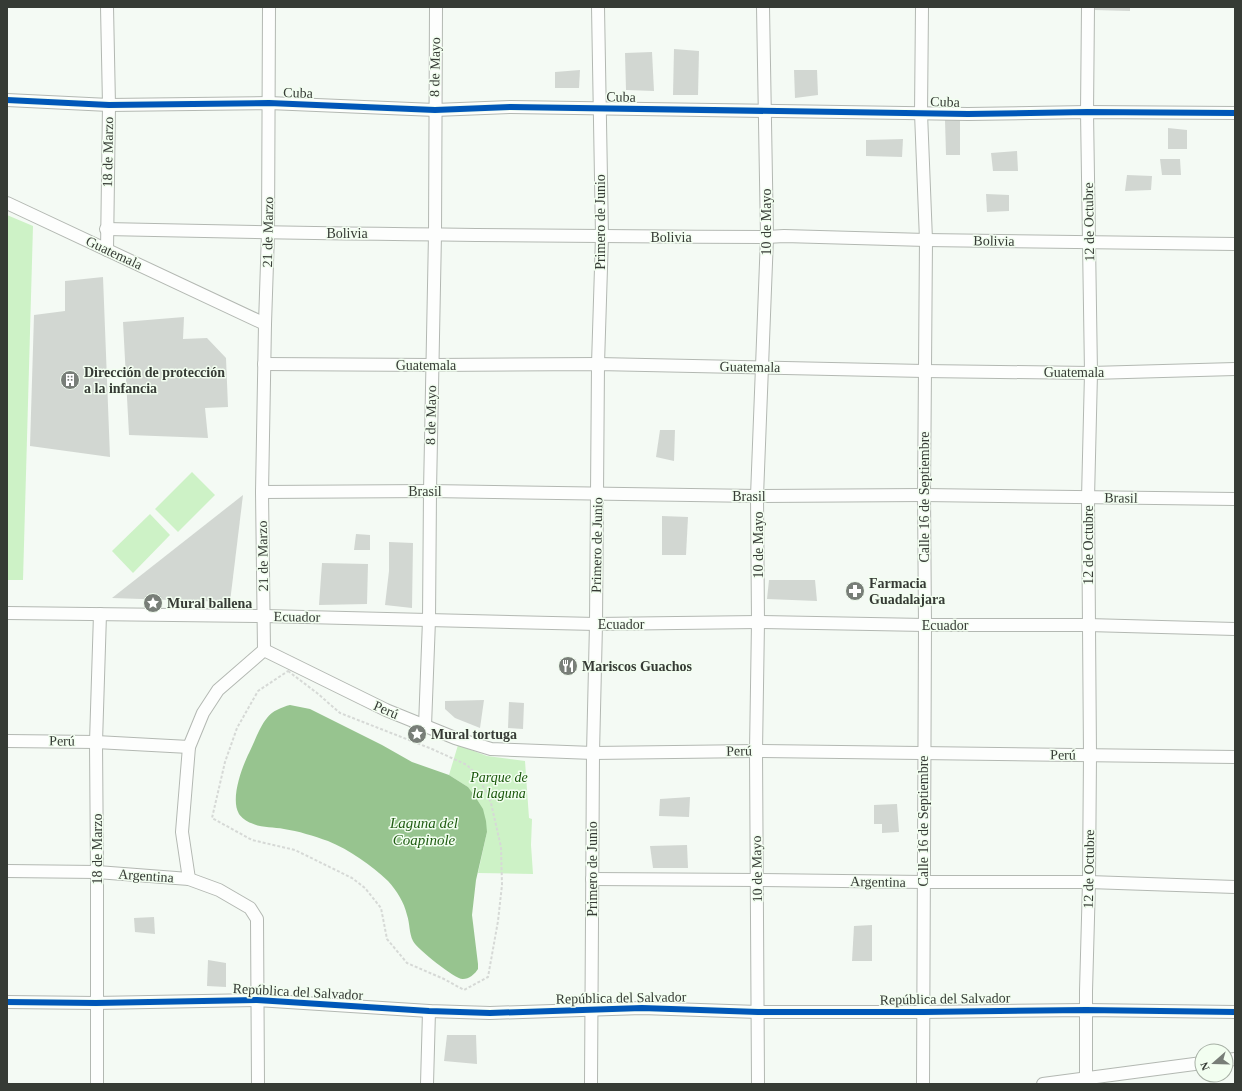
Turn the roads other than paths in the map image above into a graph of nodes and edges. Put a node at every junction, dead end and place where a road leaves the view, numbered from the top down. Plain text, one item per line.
1 (107, 7) edge
2 (269, 7) edge
3 (436, 7) edge
4 (598, 7) edge
5 (762, 7) edge
6 (922, 7) edge
7 (1088, 7) edge
8 (7, 100) edge
9 (269, 104) junction
10 (108, 105) junction
11 (599, 108) junction
12 (435, 110) junction
13 (765, 112) junction
14 (1087, 112) junction
15 (921, 113) junction
16 (1235, 113) edge
17 (7, 203) edge
18 (106, 229) junction
19 (268, 233) junction
20 (435, 234) junction
21 (602, 236) junction
22 (767, 237) junction
23 (926, 240) junction
24 (1089, 243) junction
25 (1235, 244) edge
26 (107, 250) junction
27 (265, 324) junction
28 (264, 364) junction
29 (598, 364) junction
30 (432, 365) junction
31 (762, 367) junction
32 (1235, 369) edge
33 (924, 371) junction
34 (1090, 373) junction
35 (430, 491) junction
36 (262, 492) junction
37 (597, 493) junction
38 (924, 495) junction
39 (757, 496) junction
40 (1088, 498) junction
41 (1235, 500) edge
42 (7, 613) edge
43 (100, 614) junction
44 (264, 616) junction
45 (429, 620) junction
46 (758, 622) junction
47 (596, 624) junction
48 (925, 625) junction
49 (1088, 625) junction
50 (1235, 629) edge
51 (264, 650) junction
52 (425, 726) junction
53 (7, 741) edge
54 (96, 742) junction
55 (189, 747) junction
56 (756, 751) junction
57 (593, 753) junction
58 (924, 753) junction
59 (1090, 755) junction
60 (1235, 757) edge
61 (7, 871) edge
62 (97, 872) junction
63 (189, 879) junction
64 (592, 879) junction
65 (757, 880) junction
66 (923, 882) junction
67 (1089, 882) junction
68 (1235, 887) edge
69 (257, 1000) junction
70 (7, 1002) edge
71 (96, 1003) junction
72 (591, 1009) junction
73 (1086, 1010) junction
74 (429, 1011) junction
75 (758, 1012) junction
76 (924, 1012) junction
77 (1235, 1012) edge
78 (1194, 1064) edge
79 (1086, 1081) edge
80 (97, 1084) edge
81 (258, 1084) edge
82 (427, 1084) edge
83 (591, 1084) edge
84 (758, 1084) edge
85 (923, 1084) edge
86 (1042, 1084) edge

1 - 10 street, 18 de Marzo
2 - 9 street, 21 de Marzo
3 - 12 street, 8 de Mayo
4 - 11 street, Primero de Junio
5 - 13 street, 10 de Mayo
6 - 15 street, Calle 16 de Septiembre
7 - 14 street, 12 de Octubre
8 - 10 street, Cuba
9 - 10 street, Cuba
9 - 12 street, Cuba
9 - 19 street, 21 de Marzo
10 - 18 street, 18 de Marzo
11 - 12 street, Cuba
11 - 13 street, Cuba
11 - 21 street, Primero de Junio
12 - 20 street, 8 de Mayo
13 - 15 street, Cuba
13 - 22 street, 10 de Mayo
14 - 15 street, Cuba
14 - 16 street, Cuba
14 - 24 street, 12 de Octubre
15 - 23 street, Calle 16 de Septiembre
17 - 26 street, Guatemala
18 - 19 street, Bolivia
18 - 26 street, 18 de Marzo
19 - 20 street, Bolivia
19 - 27 street, 21 de Marzo
20 - 21 street, Bolivia
20 - 30 street, 8 de Mayo
21 - 22 street, Bolivia
21 - 29 street, Primero de Junio
22 - 23 street, Bolivia
22 - 31 street, 10 de Mayo
23 - 24 street, Bolivia
23 - 33 street, Calle 16 de Septiembre
24 - 25 street, Bolivia
24 - 34 street, 12 de Octubre
26 - 27 street, Guatemala
27 - 28 street, 21 de Marzo
28 - 30 street, Guatemala
28 - 36 street, 21 de Marzo
29 - 30 street, Guatemala
29 - 31 street, Guatemala
29 - 37 street, Primero de Junio
30 - 35 street, 8 de Mayo
31 - 33 street, Guatemala
31 - 39 street, 10 de Mayo
32 - 34 street, Guatemala
33 - 34 street, Guatemala
33 - 38 street, Calle 16 de Septiembre
34 - 40 street, 12 de Octubre
35 - 36 street, Brasil
35 - 37 street, Brasil
35 - 45 street, 8 de Mayo
36 - 44 street, 21 de Marzo
37 - 39 street, Brasil
37 - 47 street, Primero de Junio
38 - 39 street, Brasil
38 - 40 street, Brasil
38 - 48 street, Calle 16 de Septiembre
39 - 46 street, 10 de Mayo
40 - 41 street, Brasil
40 - 49 street, 12 de Octubre
42 - 43 street, Ecuador
43 - 44 street, Ecuador
43 - 54 street, 18 de Marzo
44 - 45 street, Ecuador
44 - 51 street, 21 de Marzo
45 - 47 street, Ecuador
45 - 52 street, 8 de Mayo
46 - 47 street, Ecuador
46 - 48 street, Ecuador
46 - 56 street, 10 de Mayo
47 - 57 street, Primero de Junio
48 - 49 street, Ecuador
48 - 58 street, Calle 16 de Septiembre
49 - 50 street, Ecuador
49 - 59 street, 12 de Octubre
51 - 52 street, Perú
51 - 55 street
52 - 57 street, Perú
53 - 54 street, Perú
54 - 55 street, Perú
54 - 62 street, 18 de Marzo
55 - 63 street
56 - 57 street, Perú
56 - 58 street, Perú
56 - 65 street, 10 de Mayo
57 - 64 street, Primero de Junio
58 - 59 street, Perú
58 - 66 street, Calle 16 de Septiembre
59 - 60 street, Perú
59 - 67 street, 12 de Octubre
61 - 62 street, Argentina
62 - 63 street, Argentina
62 - 71 street, 18 de Marzo
63 - 69 street
64 - 65 street, Argentina
64 - 72 street, Primero de Junio
65 - 66 street, Argentina
65 - 75 street, 10 de Mayo
66 - 67 street, Argentina
66 - 76 street, Calle 16 de Septiembre
67 - 68 street, Argentina
67 - 73 street, 12 de Octubre
69 - 71 street, República del Salvador
69 - 74 street, República del Salvador
69 - 81 street
70 - 71 street, República del Salvador
71 - 80 street, 18 de Marzo
72 - 74 street, República del Salvador
72 - 75 street, República del Salvador
72 - 83 street, Primero de Junio
73 - 76 street, República del Salvador
73 - 77 street, República del Salvador
73 - 79 street, 12 de Octubre
74 - 82 street
75 - 76 street, República del Salvador
75 - 84 street, 10 de Mayo
76 - 85 street, Calle 16 de Septiembre
78 - 79 street
79 - 86 street

